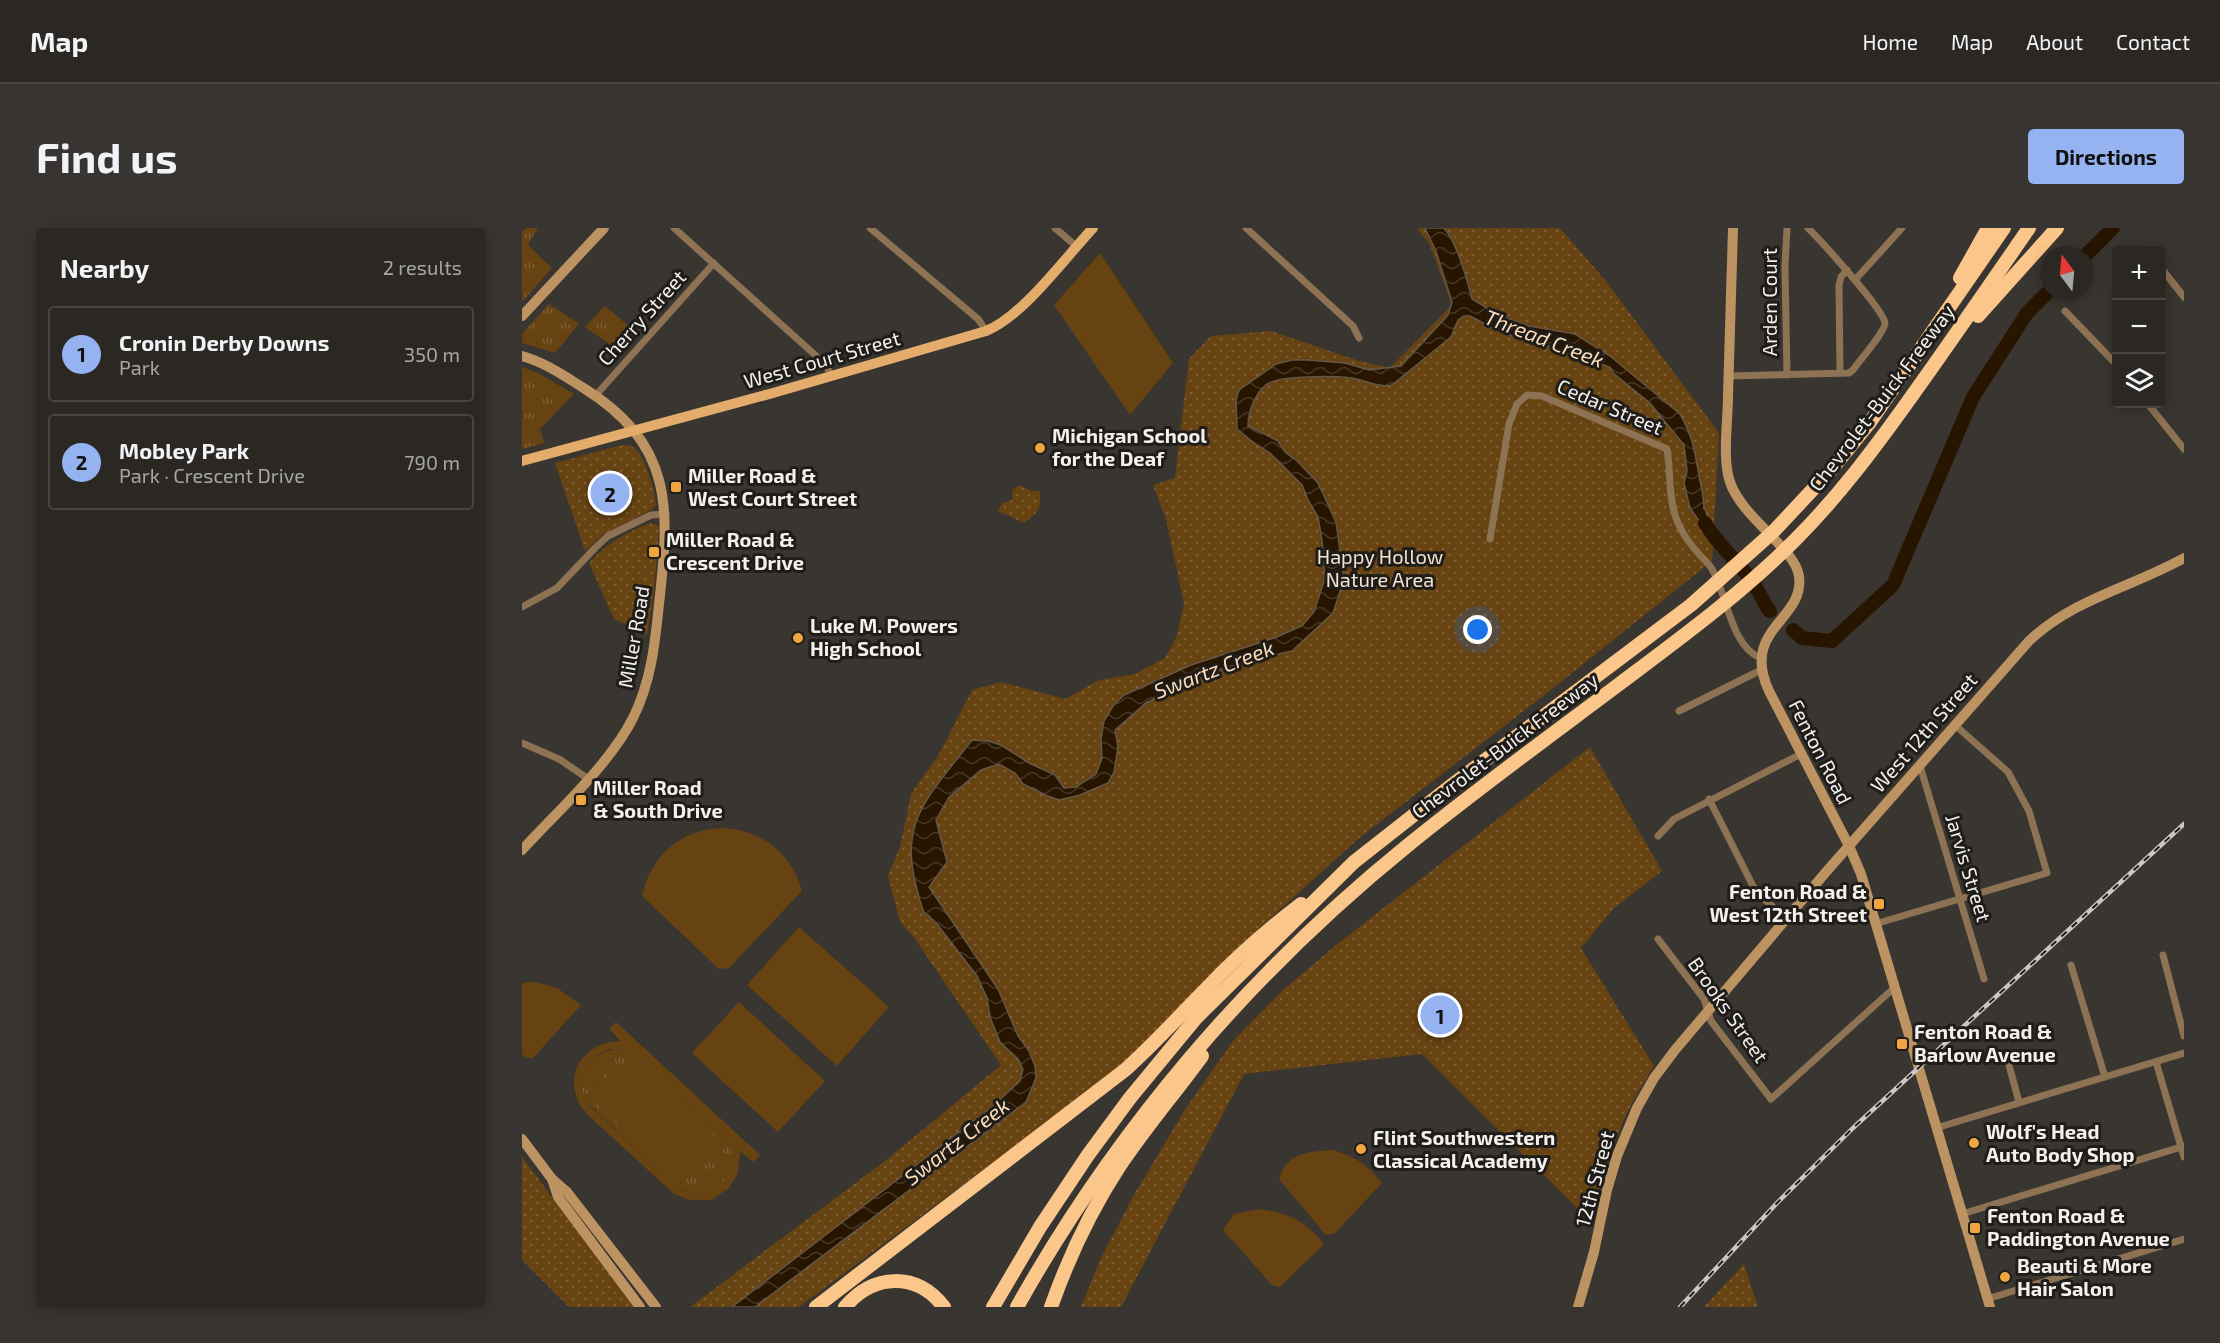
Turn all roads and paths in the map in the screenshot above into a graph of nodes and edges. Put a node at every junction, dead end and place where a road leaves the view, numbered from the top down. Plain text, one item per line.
1 (604, 228) edge
2 (674, 228) edge
3 (870, 228) edge
4 (1055, 228) edge
5 (1093, 228) edge
6 (1246, 228) edge
7 (1733, 228) edge
8 (1787, 228) edge
9 (1808, 228) edge
10 (1902, 228) edge
11 (1988, 228) edge
12 (2004, 228) edge
13 (2029, 228) edge
14 (2057, 228) edge
15 (1076, 246) junction
16 (714, 263) junction
17 (1847, 270) junction
18 (2166, 274) edge
19 (1855, 280) junction
20 (2184, 297) edge
21 (2066, 311) dead end
22 (522, 316) edge
23 (986, 332) junction
24 (1359, 338) dead end
25 (1928, 338) junction
26 (522, 356) edge
27 (2112, 360) edge
28 (1935, 365) junction
29 (1840, 373) junction
30 (1787, 375) junction
31 (832, 376) junction
32 (1729, 376) junction
33 (596, 395) junction
34 (2151, 408) edge
35 (635, 431) junction
36 (2184, 449) edge
37 (522, 461) edge
38 (666, 514) junction
39 (1490, 539) dead end
40 (2184, 558) edge
41 (522, 607) edge
42 (1761, 658) junction
43 (1761, 670) junction
44 (1679, 711) dead end
45 (1956, 726) junction
46 (522, 743) edge
47 (1801, 754) junction
48 (1920, 766) junction
49 (587, 778) junction
50 (1709, 799) junction
51 (1658, 836) dead end
52 (1849, 846) junction
53 (522, 850) edge
54 (1354, 862) junction
55 (1961, 899) junction
56 (1787, 919) junction
57 (1875, 924) junction
58 (1658, 939) dead end
59 (2163, 956) dead end
60 (2071, 965) dead end
61 (1984, 979) dead end
62 (1252, 988) junction
63 (1894, 988) junction
64 (1708, 1012) junction
65 (2184, 1036) edge
66 (2184, 1053) edge
67 (2007, 1058) dead end
68 (2156, 1062) junction
69 (2105, 1077) junction
70 (2019, 1102) junction
71 (1936, 1128) junction
72 (522, 1139) edge
73 (2182, 1147) edge
74 (2184, 1157) edge
75 (552, 1179) junction
76 (1962, 1214) junction
77 (2184, 1239) edge
78 (1988, 1303) edge
79 (640, 1307) edge
80 (656, 1307) edge
81 (816, 1307) edge
82 (845, 1307) edge
83 (944, 1307) edge
84 (993, 1307) edge
85 (1017, 1307) edge
86 (1051, 1307) edge
87 (1578, 1307) edge

1 - 22 street
2 - 16 street
3 - 23 street
4 - 15 street
5 - 15 main road, West Court Street
6 - 24 street
7 - 32 street, Fenton Road
8 - 30 street, Arden Court
9 - 17 street
10 - 19 street
11 - 25 highway
12 - 25 highway, Chevrolet-Buick Freeway
13 - 28 highway, Chevrolet-Buick Freeway
14 - 28 highway
15 - 23 main road, West Court Street
16 - 31 street
16 - 33 street, Cherry Street
17 - 19 street
17 - 29 street
18 - 20 street
19 - 29 street
21 - 27 street
23 - 31 main road, West Court Street
25 - 54 highway, Chevrolet-Buick Freeway
26 - 33 street, Miller Road
28 - 62 highway, Chevrolet-Buick Freeway
29 - 30 street
30 - 32 street
31 - 35 main road, West Court Street
32 - 42 street, Fenton Road
33 - 35 street, Miller Road
34 - 36 street
35 - 37 main road, West Court Street
35 - 38 street, Miller Road
38 - 41 street
38 - 49 street, Miller Road
39 - 42 street, Cedar Street
40 - 45 street, West 12th Street
42 - 43 street, Fenton Road
43 - 44 street
43 - 47 street, Fenton Road
45 - 48 street, West 12th Street
45 - 55 street
46 - 49 street
47 - 50 street
47 - 52 street, Fenton Road
48 - 52 street, West 12th Street
48 - 55 street, Jarvis Street
49 - 53 street, Miller Road
50 - 51 street
50 - 56 street
52 - 56 street, West 12th Street
52 - 57 street, Fenton Road
54 - 81 highway
54 - 84 highway, Chevrolet-Buick Freeway
55 - 57 street
55 - 61 street, Jarvis Street
56 - 64 street, West 12th Street
57 - 63 street, Fenton Road
58 - 64 street, Brooks Street
59 - 65 street
60 - 69 street
62 - 85 highway, Chevrolet-Buick Freeway
62 - 86 highway
63 - 64 street, Brooks Street
63 - 71 street, Fenton Road
64 - 87 street, 12th Street
66 - 68 street
67 - 70 street
68 - 69 street
68 - 73 street
69 - 70 street
70 - 71 street
71 - 76 street, Fenton Road
72 - 75 street
73 - 74 street
73 - 76 street
75 - 79 street
75 - 80 street
76 - 78 street, Fenton Road
77 - 78 street
82 - 83 highway

